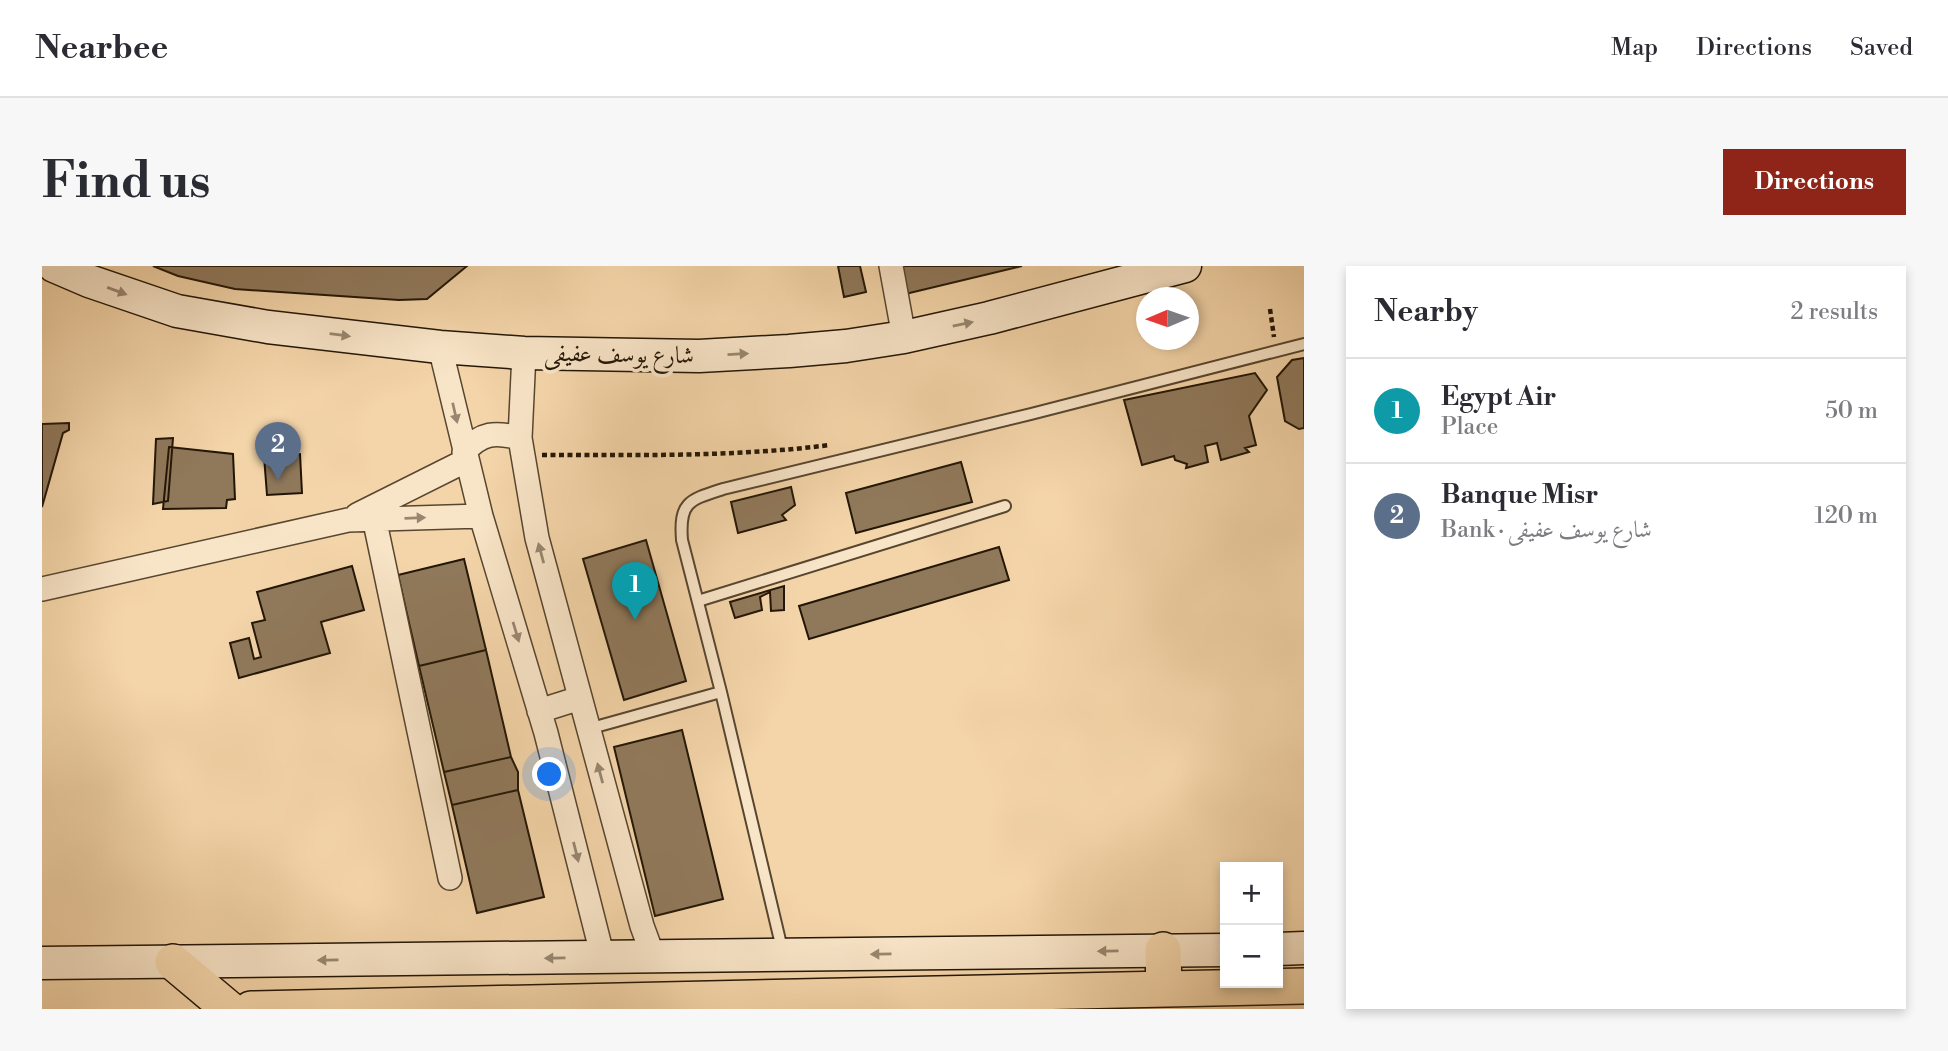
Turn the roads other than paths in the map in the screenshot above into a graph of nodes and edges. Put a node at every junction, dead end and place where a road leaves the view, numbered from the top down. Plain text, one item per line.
1 (54, 266) edge
2 (891, 266) edge
3 (1185, 266) edge
4 (904, 337) junction
5 (1304, 344) edge
6 (440, 347) junction
7 (524, 353) junction
8 (522, 447) junction
9 (465, 456) junction
10 (1005, 506) dead end
11 (373, 514) junction
12 (481, 516) junction
13 (42, 589) edge
14 (698, 601) junction
15 (721, 692) junction
16 (580, 698) junction
17 (539, 711) junction
18 (589, 729) junction
19 (450, 878) dead end
20 (1304, 948) edge
21 (1283, 949) edge
22 (1163, 950) junction
23 (1220, 950) edge
24 (653, 956) junction
25 (784, 956) junction
26 (603, 958) junction
27 (173, 962) junction
28 (42, 963) edge
29 (1283, 986) edge
30 (1304, 986) edge
31 (1220, 987) edge
32 (1255, 988) edge
33 (1164, 989) junction
34 (1056, 1000) edge
35 (229, 1009) edge
36 (251, 1009) edge
37 (1225, 1009) edge

1 -> 6 street, شارع يوسف عفيفى
2 - 4 street
4 -> 3 street, شارع يوسف عفيفى
7 -> 4 street, شارع يوسف عفيفى
5 - 14 lane
6 - 7 street, شارع يوسف عفيفى
6 -> 9 street
7 - 8 street
8 - 9 street
16 -> 8 street
9 - 11 street
9 - 12 street
10 - 14 lane
11 -> 12 street
11 - 13 street
11 - 19 street
12 -> 17 street
14 - 15 lane
15 - 18 lane
15 - 25 lane
16 - 17 street
16 - 18 street
17 -> 26 street
24 -> 18 street
20 - 21 street
22 - 23 street
22 -> 25 street
22 - 33 main road
24 - 25 street
24 - 26 street
26 -> 27 street
27 - 28 street
27 - 35 main road
29 - 30 main road
31 - 33 main road
32 - 37 main road
33 - 34 main road
34 - 36 main road

